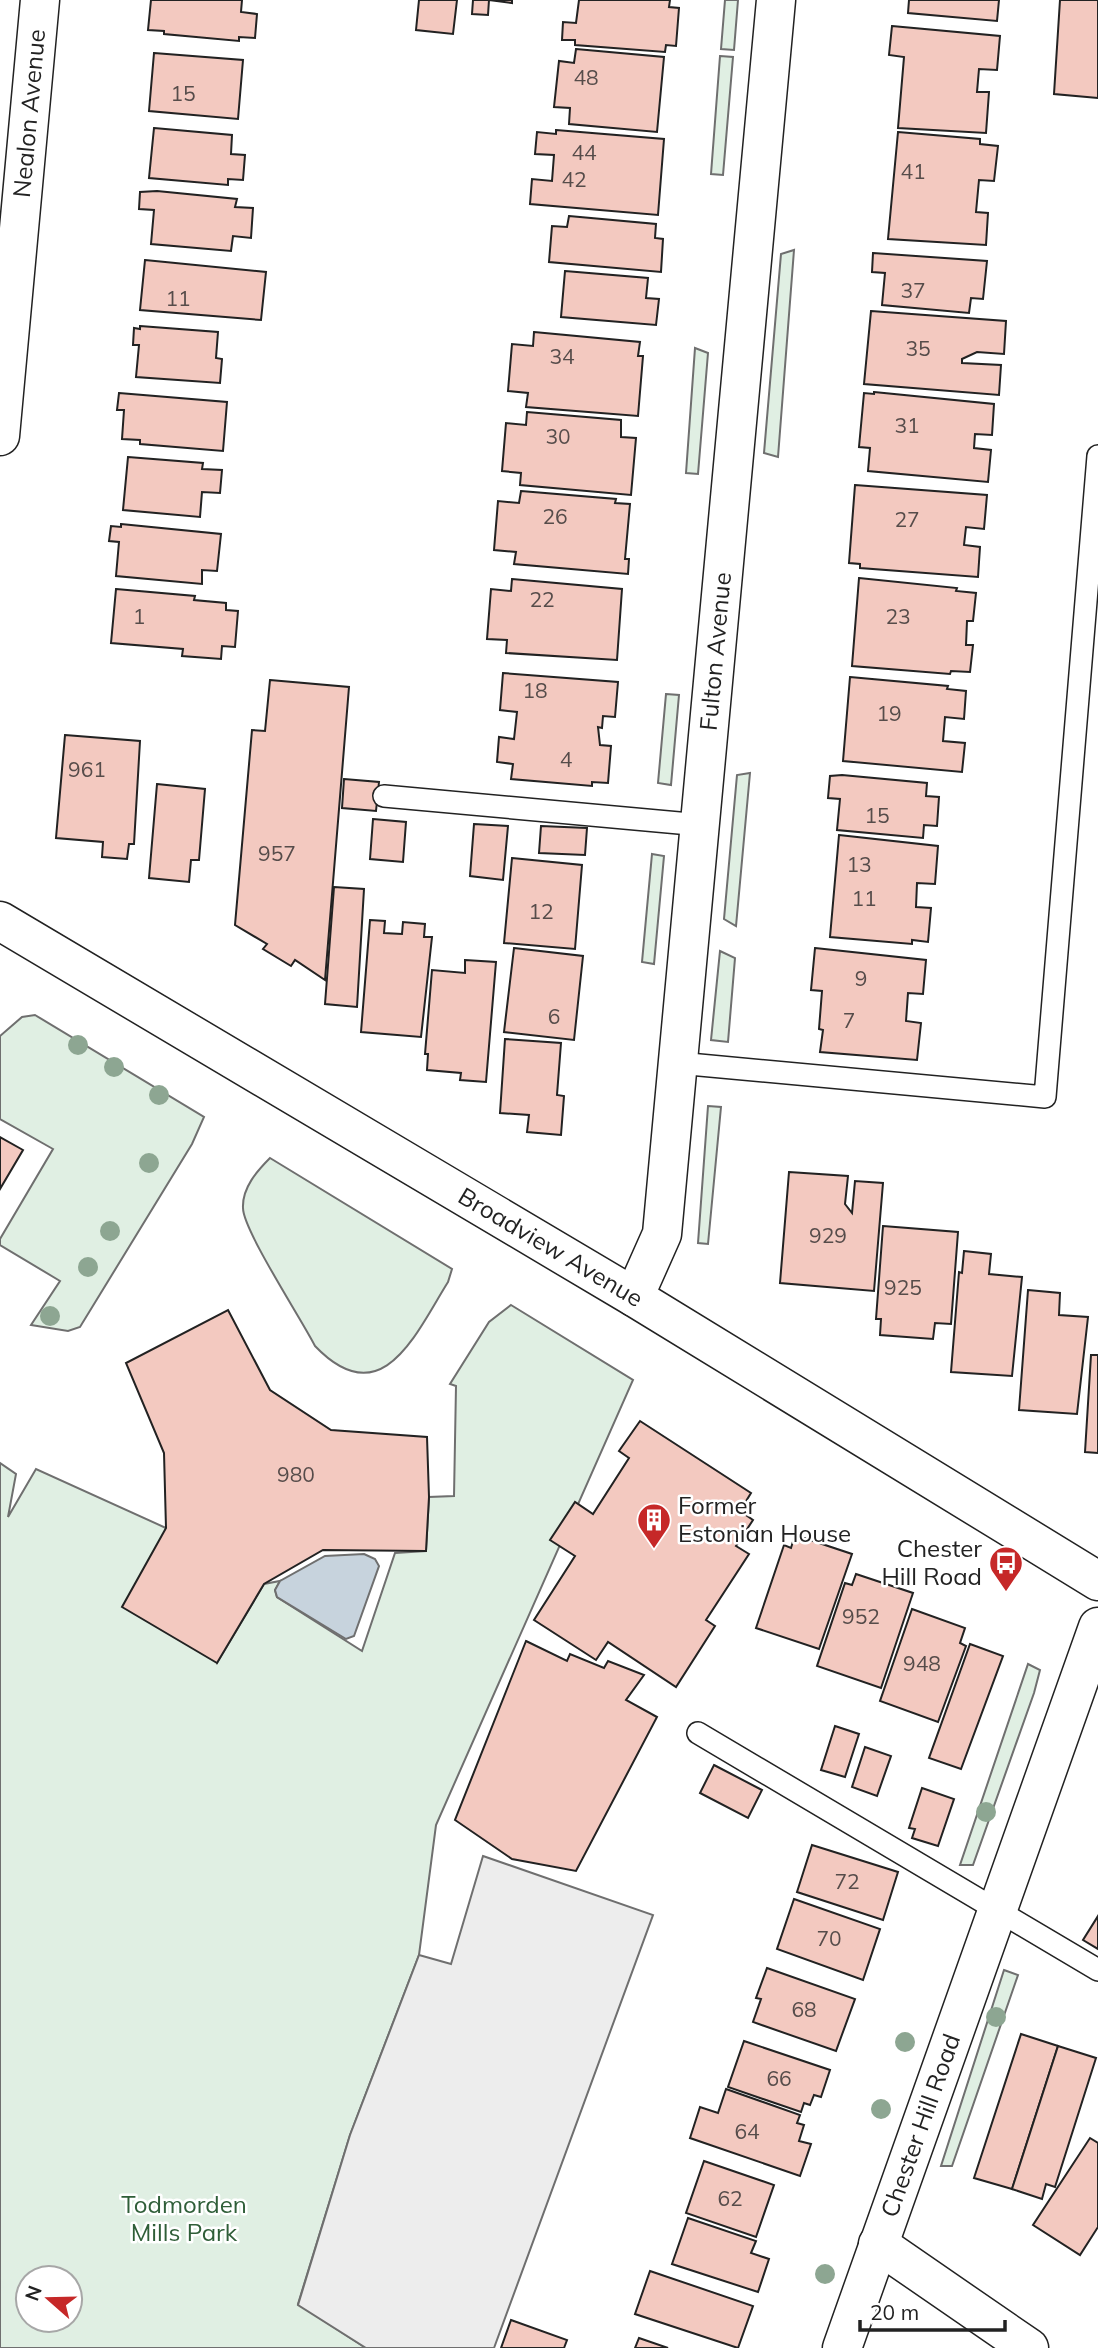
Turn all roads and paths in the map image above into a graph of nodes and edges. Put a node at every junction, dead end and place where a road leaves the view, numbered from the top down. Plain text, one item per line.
1 (40, 0) edge
2 (776, 0) edge
3 (0, 436) edge
4 (1098, 456) edge
5 (384, 796) dead end
6 (701, 825) junction
7 (0, 921) edge
8 (678, 1063) junction
9 (634, 1297) junction
10 (1098, 1581) edge
11 (1098, 1627) edge
12 (698, 1733) dead end
13 (999, 1911) junction
14 (1098, 1970) edge
15 (878, 2244) junction
16 (842, 2348) edge
17 (1029, 2348) edge

1 - 3 street, Nealon Avenue
2 - 6 street, Fulton Avenue
4 - 8 lane
5 - 6 lane
6 - 8 street, Fulton Avenue
7 - 9 street, Broadview Avenue
8 - 9 street, Fulton Avenue
9 - 10 street, Broadview Avenue
11 - 13 street, Chester Hill Road
12 - 13 lane
13 - 14 lane
13 - 15 street, Chester Hill Road
15 - 16 street, Chester Hill Road
15 - 17 street

